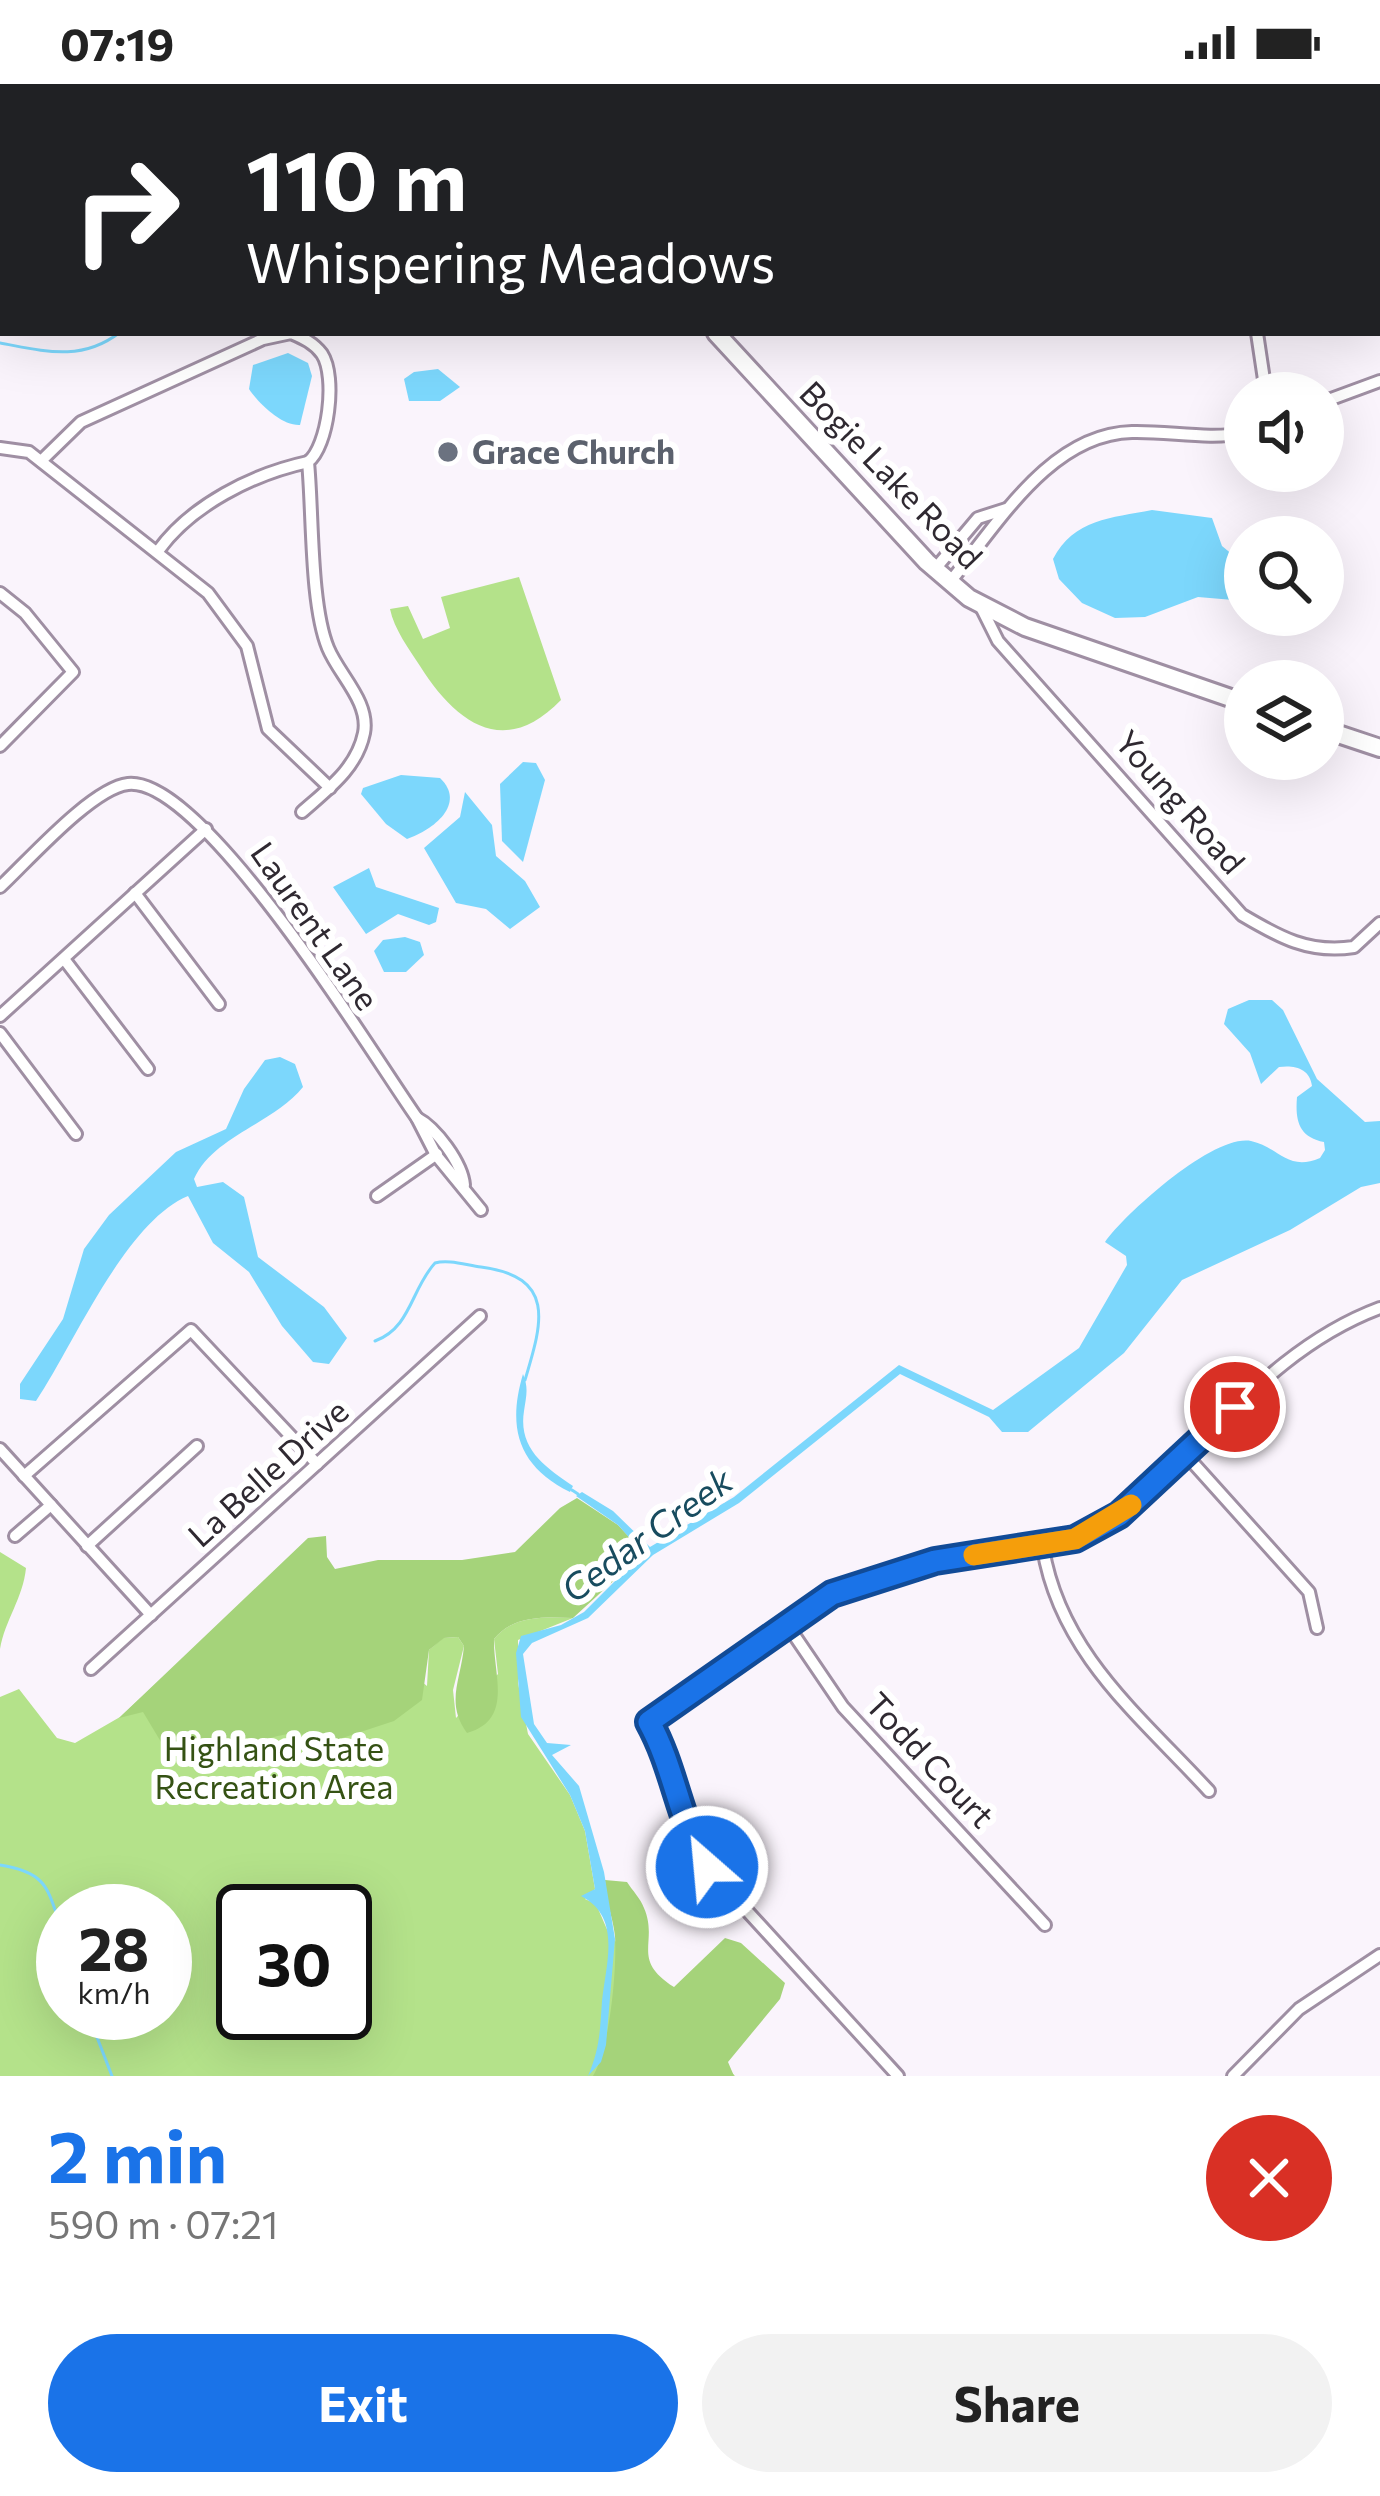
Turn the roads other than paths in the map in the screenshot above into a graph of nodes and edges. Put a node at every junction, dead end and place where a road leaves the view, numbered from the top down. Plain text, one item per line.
1 (274, 336) edge
2 (295, 336) edge
3 (719, 336) edge
4 (1257, 336) edge
5 (1263, 372) edge
6 (1380, 381) edge
7 (1344, 394) edge
8 (1224, 433) edge
9 (0, 448) edge
10 (40, 461) junction
11 (308, 462) junction
12 (1010, 508) junction
13 (158, 551) junction
14 (935, 569) junction
15 (949, 583) junction
16 (0, 593) edge
17 (980, 605) junction
18 (1224, 696) edge
19 (1344, 736) edge
20 (2, 739) edge
21 (1380, 748) edge
22 (330, 788) junction
23 (302, 812) dead end
24 (206, 829) junction
25 (0, 886) edge
26 (135, 893) junction
27 (1380, 923) edge
28 (64, 958) junction
29 (219, 1004) dead end
30 (0, 1016) edge
31 (0, 1033) edge
32 (148, 1069) dead end
33 (76, 1134) dead end
34 (441, 1152) junction
35 (377, 1196) dead end
36 (481, 1210) dead end
37 (1380, 1307) edge
38 (480, 1316) dead end
39 (197, 1446) dead end
40 (0, 1449) edge
41 (1186, 1455) junction
42 (317, 1464) junction
43 (24, 1476) junction
44 (51, 1505) junction
45 (15, 1536) dead end
46 (88, 1546) junction
47 (1043, 1548) junction
48 (151, 1615) junction
49 (786, 1623) junction
50 (1317, 1628) dead end
51 (91, 1669) dead end
52 (1209, 1791) dead end
53 (1046, 1924) dead end
54 (1380, 1955) edge
55 (898, 2076) edge
56 (1233, 2076) edge

1 - 10 street
2 - 11 street
3 - 14 main road, Bogie Lake Road
4 - 5 street
6 - 7 street
8 - 12 street
9 - 10 street
10 - 13 street
11 - 13 street
11 - 22 street
12 - 14 street
12 - 15 street
13 - 22 street
14 - 15 main road, Bogie Lake Road
15 - 17 main road, Bogie Lake Road
16 - 20 street
17 - 18 main road, Bogie Lake Road
17 - 27 street, Young Road
19 - 21 main road
22 - 23 street
24 - 25 street, Laurent Lane
24 - 26 street
24 - 34 street, Laurent Lane
26 - 28 street
26 - 29 street
28 - 30 street
28 - 32 street
31 - 33 street
34 - 35 street
34 - 36 street, Laurent Lane
37 - 41 street
38 - 42 street, La Belle Drive
39 - 46 street
40 - 43 street
41 - 47 street
41 - 50 street
42 - 43 street
42 - 48 street, La Belle Drive
43 - 44 street
44 - 45 street
44 - 46 street
46 - 48 street
47 - 49 street
47 - 52 street
48 - 51 street, La Belle Drive
49 - 53 street, Todd Court
49 - 55 street
54 - 56 street

